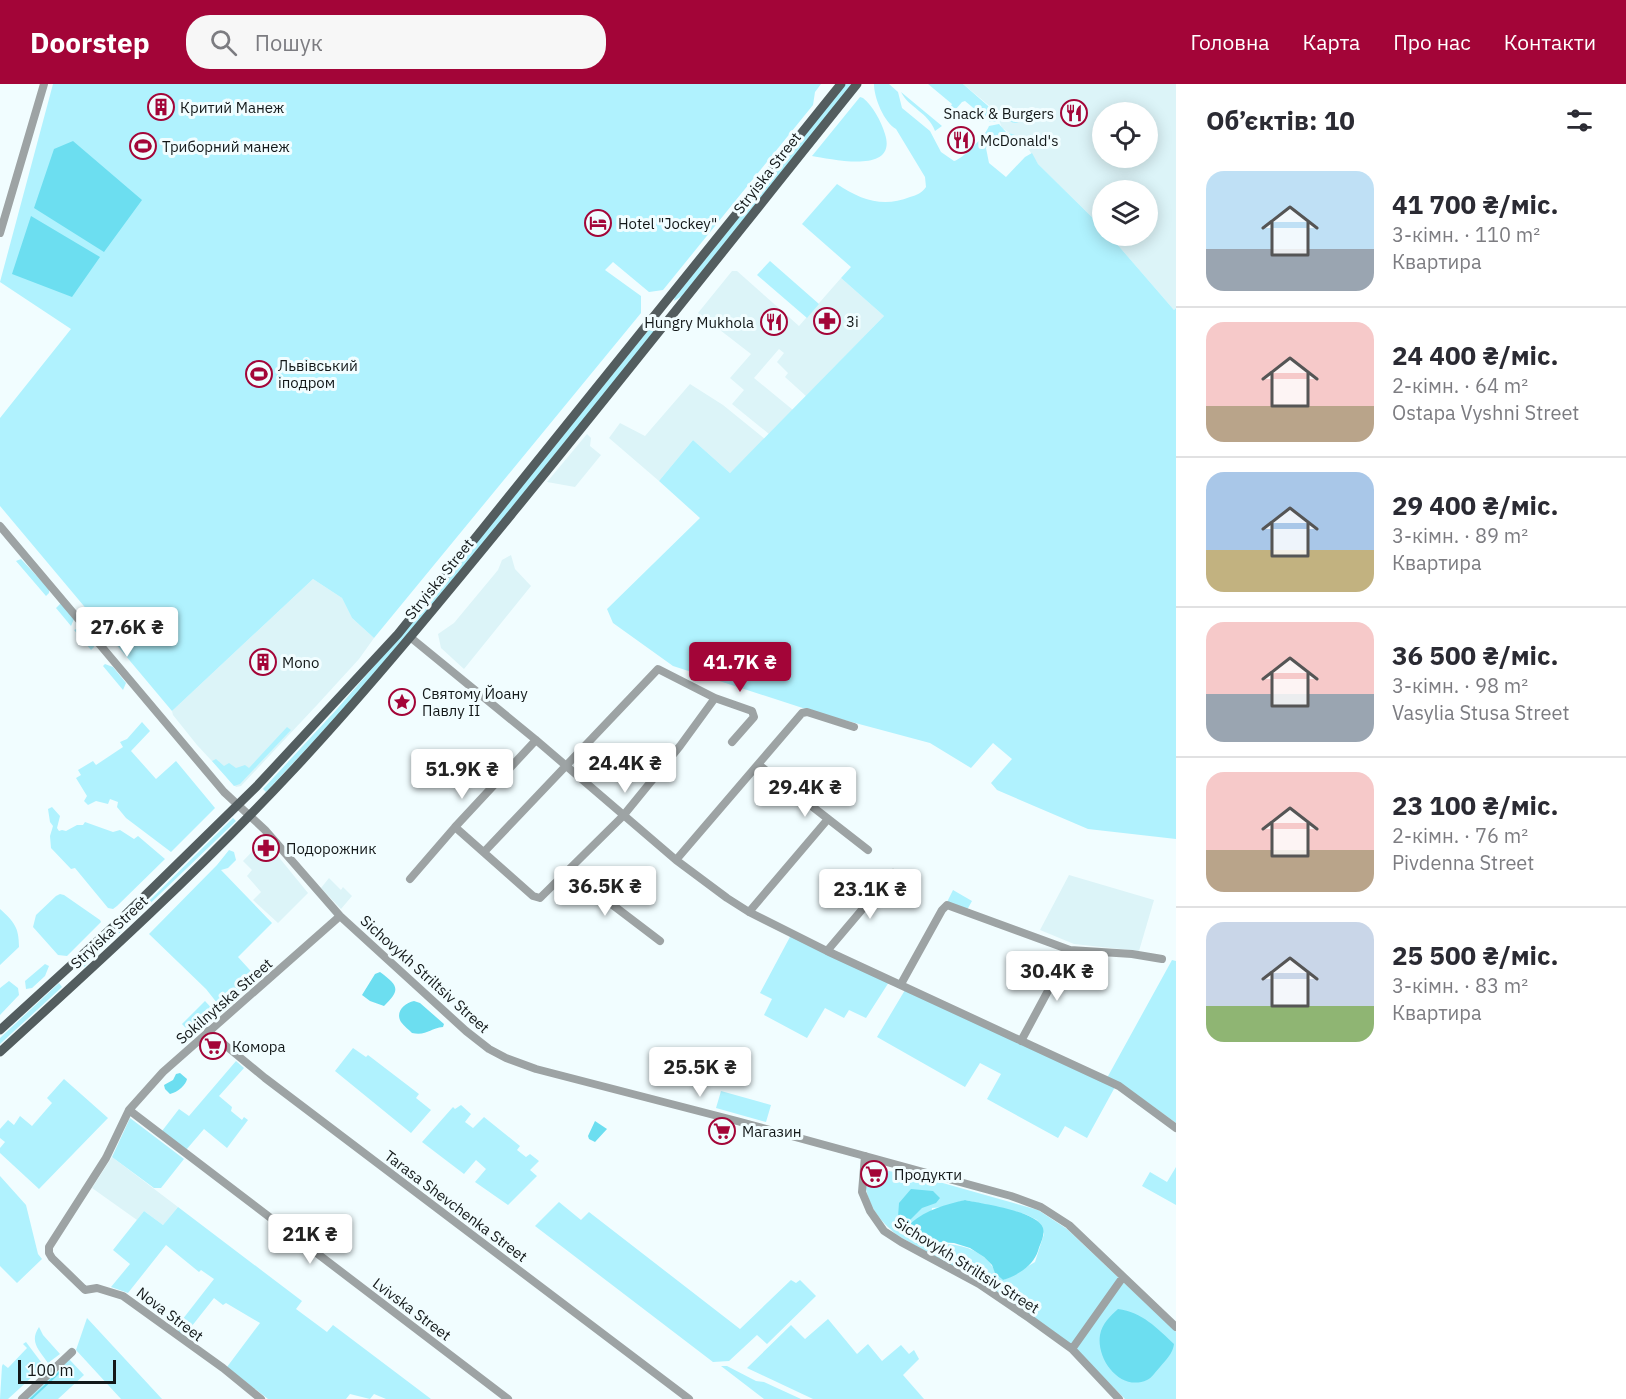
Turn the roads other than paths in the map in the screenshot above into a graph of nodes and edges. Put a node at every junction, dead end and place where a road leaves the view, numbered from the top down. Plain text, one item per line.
1 (44, 84) edge
2 (841, 84) edge
3 (857, 84) edge
4 (0, 233) edge
5 (0, 526) edge
6 (410, 637) junction
7 (715, 698) junction
8 (854, 727) dead end
9 (536, 740) junction
10 (732, 742) dead end
11 (759, 765) junction
12 (565, 766) junction
13 (238, 805) junction
14 (250, 815) junction
15 (623, 816) junction
16 (828, 819) junction
17 (455, 826) junction
18 (868, 850) dead end
19 (484, 852) junction
20 (676, 860) junction
21 (568, 871) junction
22 (893, 873) dead end
23 (410, 879) dead end
24 (749, 912) junction
25 (340, 916) junction
26 (660, 941) dead end
27 (1070, 950) junction
28 (827, 951) junction
29 (1162, 959) dead end
30 (64, 971) junction
31 (76, 983) junction
32 (902, 984) junction
33 (0, 1030) edge
34 (208, 1031) junction
35 (1021, 1041) junction
36 (0, 1052) edge
37 (129, 1110) junction
38 (1176, 1128) edge
39 (866, 1156) junction
40 (1123, 1277) junction
41 (1176, 1327) edge
42 (1072, 1349) junction
43 (72, 1352) dead end
44 (21, 1399) edge
45 (261, 1399) edge
46 (508, 1399) edge
47 (689, 1399) edge
48 (1119, 1399) edge

1 - 4 street
2 - 13 main road, Stryiska Street
3 - 6 main road, Stryiska Street
5 - 13 street, Sichovykh Striltsiv Street
6 - 9 street
6 - 14 main road, Stryiska Street
7 - 10 street
7 - 12 street
7 - 15 street
8 - 11 street
9 - 12 street
9 - 17 street
11 - 16 street
11 - 20 street
12 - 15 street
12 - 19 street
13 - 14 street, Sichovykh Striltsiv Street
13 - 30 main road, Stryiska Street
14 - 25 street, Sichovykh Striltsiv Street
14 - 31 main road, Stryiska Street
15 - 20 street
15 - 21 street
16 - 18 street
16 - 24 street
17 - 19 street
17 - 23 street
19 - 21 street
20 - 24 street
21 - 26 street
22 - 28 street
24 - 28 street
25 - 34 street, Sokilnytska Street
25 - 39 street, Sichovykh Striltsiv Street
27 - 29 street
27 - 32 street
27 - 35 street
28 - 32 street
30 - 31 main road
30 - 33 main road, Stryiska Street
31 - 36 main road, Stryiska Street
32 - 35 street
34 - 37 street, Sokilnytska Street
34 - 47 street, Tarasa Shevchenka Street
35 - 38 street
37 - 45 street, Nova Street
37 - 46 street, Lvivska Street
39 - 40 street, Sichovykh Striltsiv Street
39 - 42 street, Sichovykh Striltsiv Street
40 - 41 street, Sichovykh Striltsiv Street
40 - 42 street
42 - 48 street, Sichovykh Striltsiv Street
43 - 44 street

